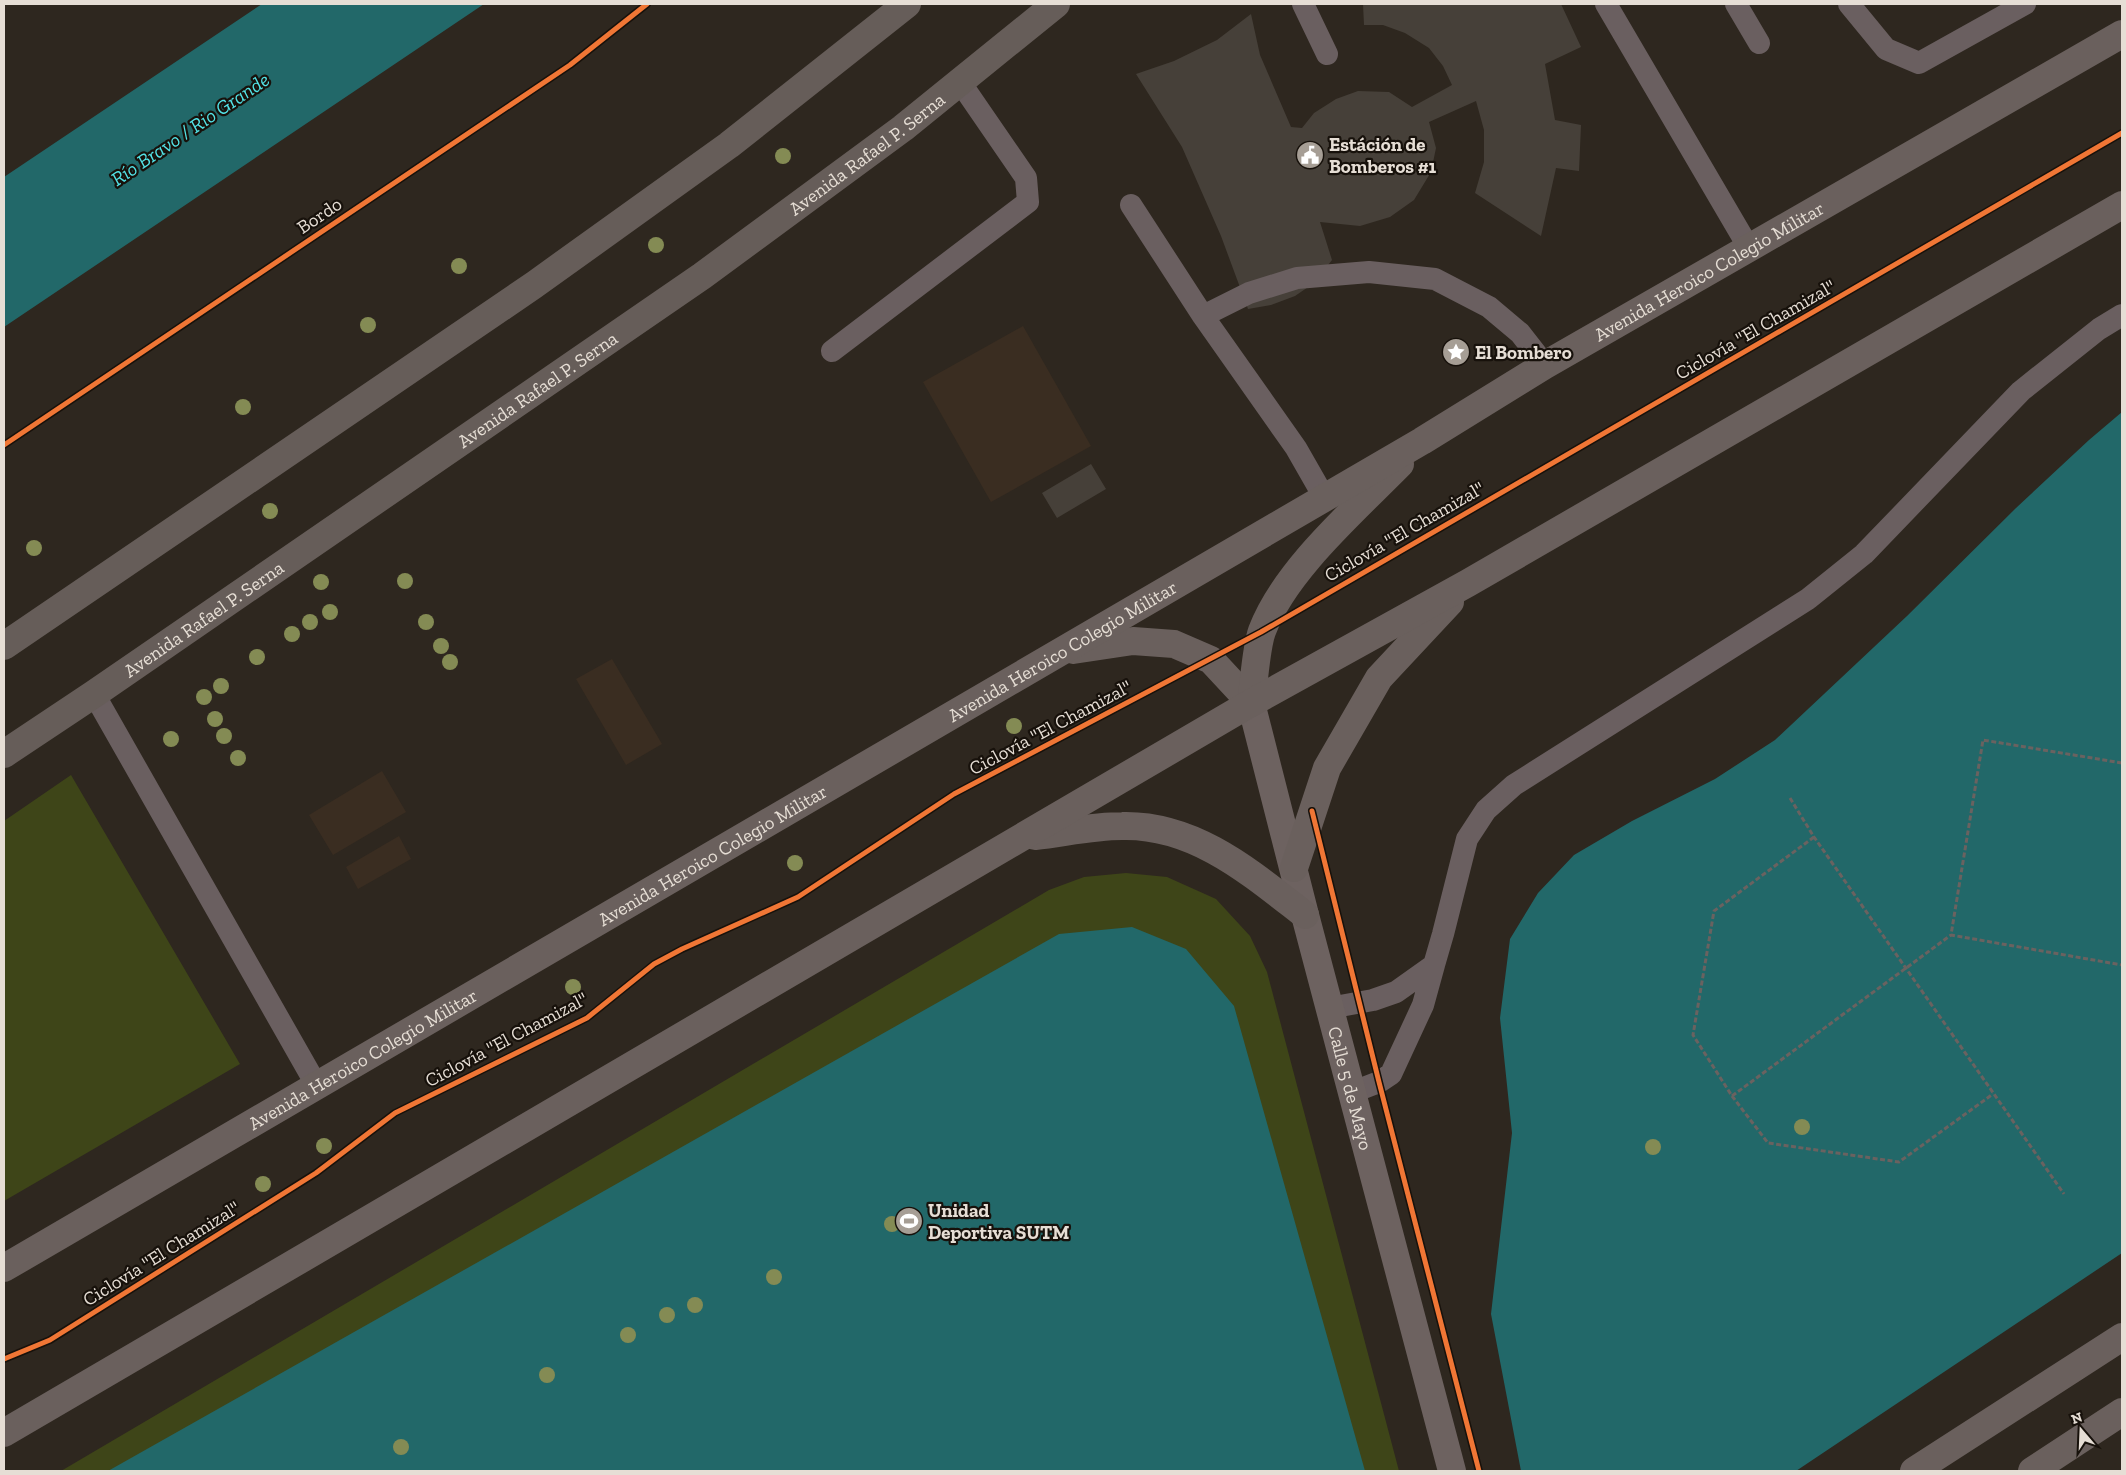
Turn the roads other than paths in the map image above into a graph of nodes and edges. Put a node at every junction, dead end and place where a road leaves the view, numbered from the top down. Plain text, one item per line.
1 (907, 4) edge
2 (1056, 4) edge
3 (1303, 4) edge
4 (1606, 4) edge
5 (1736, 4) edge
6 (1849, 4) edge
7 (2025, 4) edge
8 (2122, 34) edge
9 (1759, 43) dead end
10 (1328, 54) dead end
11 (960, 82) junction
12 (1131, 205) dead end
13 (2122, 205) edge
14 (1749, 248) junction
15 (2122, 315) edge
16 (1203, 316) junction
17 (832, 351) dead end
18 (1545, 365) junction
19 (1422, 441) junction
20 (1324, 497) junction
21 (1468, 583) junction
22 (4, 646) edge
23 (1059, 652) junction
24 (94, 694) junction
25 (1251, 703) junction
26 (4, 754) edge
27 (1023, 838) junction
28 (1294, 868) junction
29 (1305, 915) junction
30 (1434, 965) junction
31 (1329, 1008) junction
32 (317, 1086) junction
33 (1352, 1092) junction
34 (4, 1268) edge
35 (2122, 1337) edge
36 (2122, 1412) edge
37 (4, 1433) edge
38 (1452, 1471) edge
39 (1914, 1471) edge
40 (2032, 1471) edge

1 - 22 highway
2 - 11 highway, Avenida Rafael P. Serna
3 - 10 lane
4 - 14 lane
5 - 9 lane
6 - 7 lane
8 - 14 main road, Avenida Heroico Colegio Militar
11 - 17 lane
11 - 24 highway, Avenida Rafael P. Serna
12 - 16 lane
13 - 21 main road
14 - 18 main road, Avenida Heroico Colegio Militar
15 - 30 lane
16 - 18 lane
16 - 20 lane
18 - 19 main road, Avenida Heroico Colegio Militar
19 - 20 main road, Avenida Heroico Colegio Militar
19 - 25 main road
20 - 23 main road, Avenida Heroico Colegio Militar
21 - 25 main road
21 - 28 main road
23 - 25 main road
23 - 32 main road, Avenida Heroico Colegio Militar
24 - 26 highway, Avenida Rafael P. Serna
24 - 32 lane
25 - 27 main road
25 - 28 street, Calle 5 de Mayo
27 - 29 main road
27 - 37 main road
28 - 29 street, Calle 5 de Mayo
29 - 31 street, Calle 5 de Mayo
30 - 31 lane
30 - 33 lane
31 - 33 street, Calle 5 de Mayo
32 - 34 main road, Avenida Heroico Colegio Militar
33 - 38 street, Calle 5 de Mayo
35 - 39 main road
36 - 40 main road

